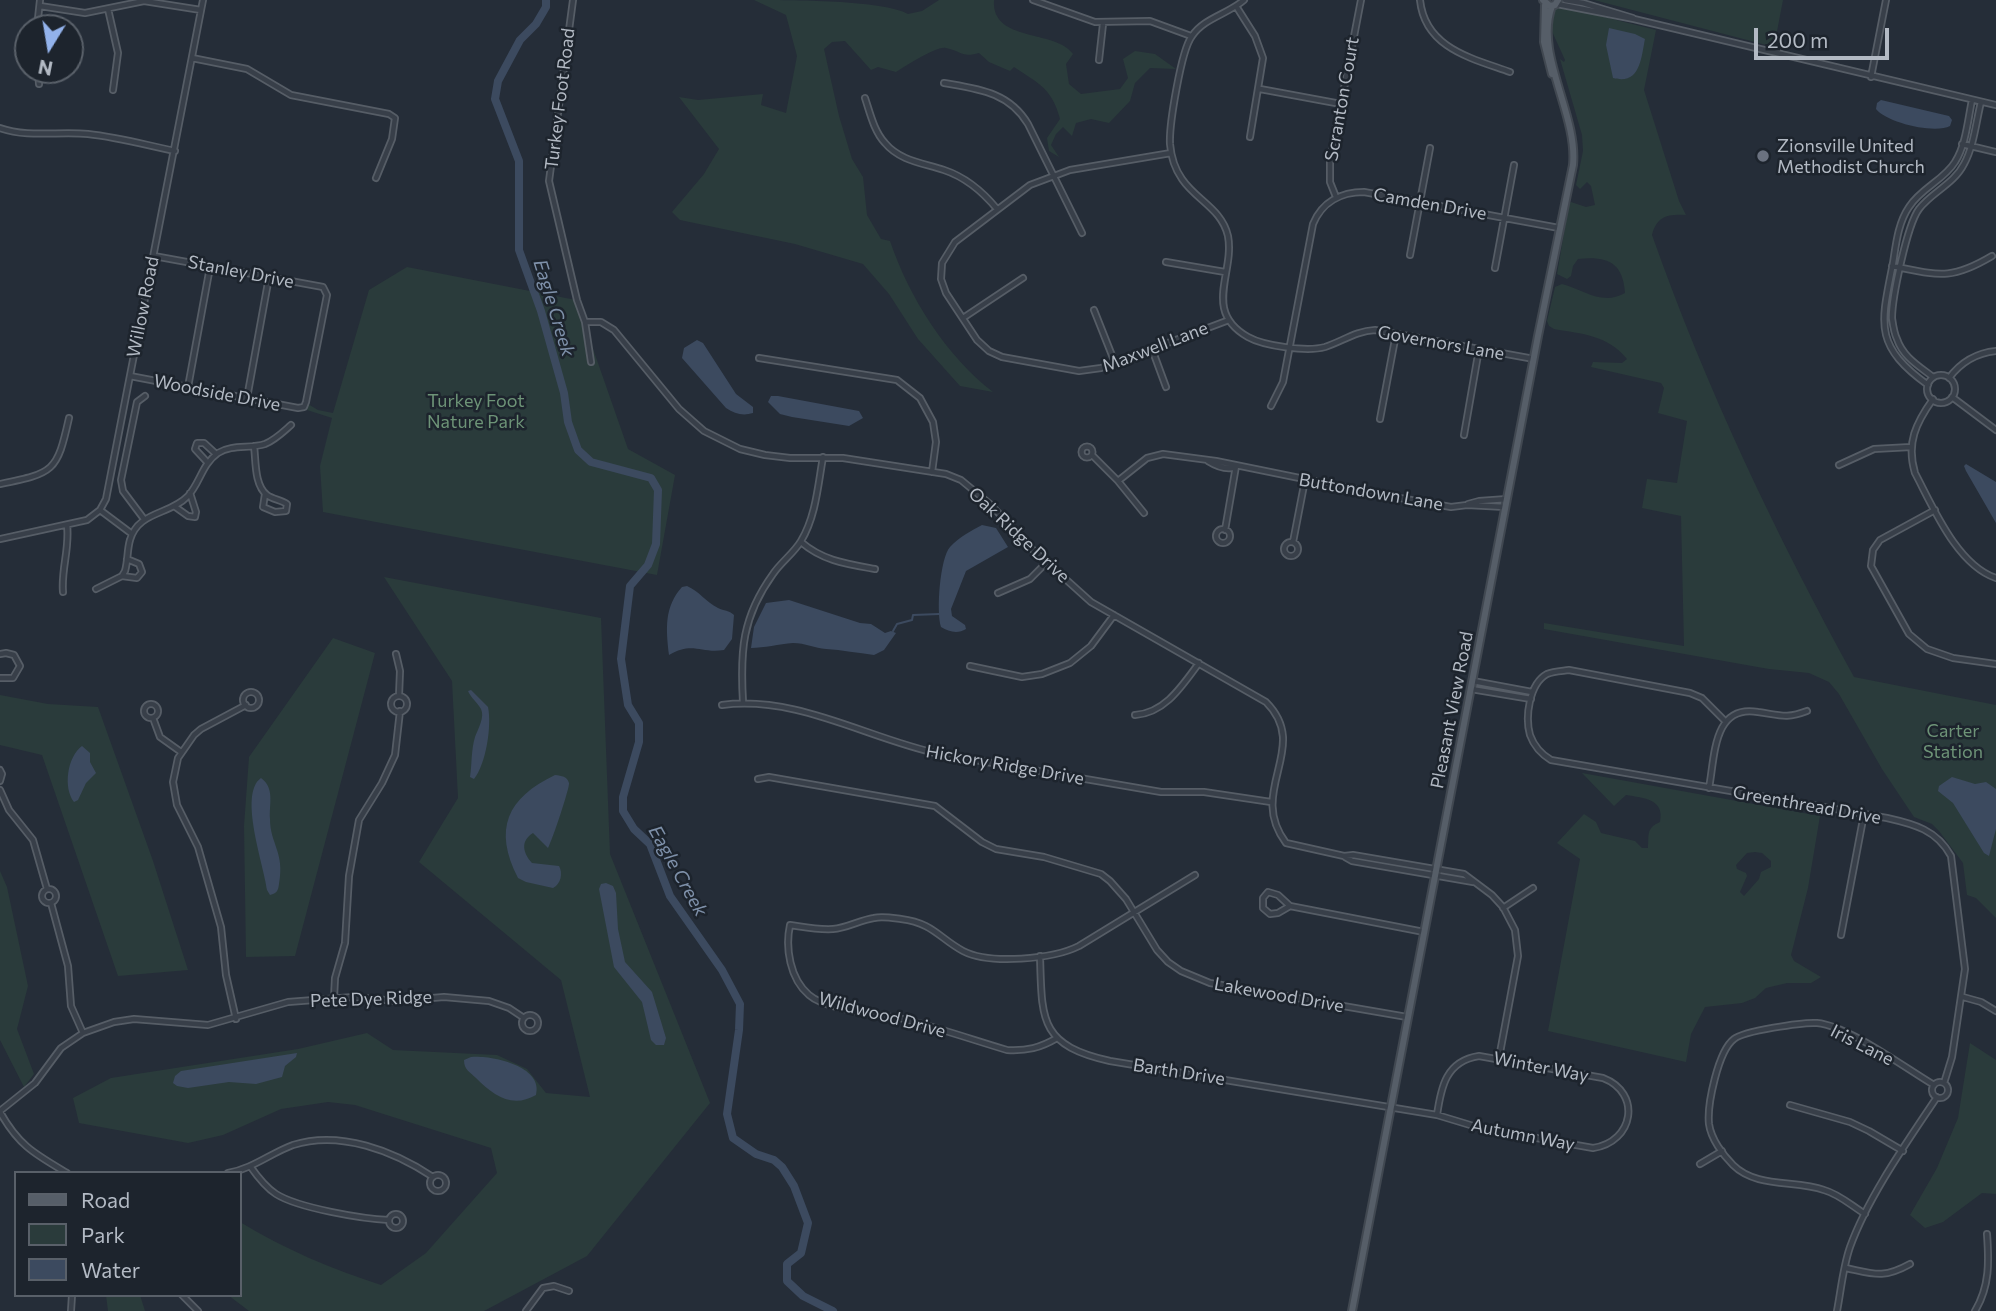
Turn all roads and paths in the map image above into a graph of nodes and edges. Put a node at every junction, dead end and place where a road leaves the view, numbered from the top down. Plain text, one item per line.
1 (144, 0) edge
2 (203, 0) edge
3 (573, 0) edge
4 (1033, 0) edge
5 (1244, 0) edge
6 (1361, 0) edge
7 (1420, 0) edge
8 (1565, 0) edge
9 (1886, 0) edge
10 (1581, 1) edge
11 (1549, 2) edge
12 (40, 3) edge
13 (1236, 6) junction
14 (108, 9) junction
15 (201, 10) junction
16 (1634, 19) junction
17 (1102, 24) junction
18 (1191, 36) junction
19 (192, 58) junction
20 (1099, 60) dead end
21 (1510, 72) dead end
22 (1871, 76) junction
23 (944, 83) dead end
24 (1260, 89) junction
25 (113, 90) dead end
26 (865, 98) dead end
27 (1972, 100) junction
28 (1981, 102) junction
29 (1341, 104) junction
30 (1996, 106) edge
31 (0, 128) edge
32 (1250, 137) dead end
33 (1962, 144) junction
34 (1971, 146) junction
35 (1430, 148) dead end
36 (175, 150) junction
37 (1996, 152) edge
38 (1171, 153) junction
39 (1514, 165) dead end
40 (1053, 175) junction
41 (376, 178) dead end
42 (1336, 197) junction
43 (1421, 202) junction
44 (997, 209) junction
45 (1504, 217) junction
46 (1559, 228) junction
47 (1082, 233) dead end
48 (1410, 255) dead end
49 (154, 256) junction
50 (1992, 256) dead end
51 (1166, 262) dead end
52 (1892, 266) junction
53 (210, 267) junction
54 (1495, 268) dead end
55 (1901, 268) junction
56 (1225, 272) junction
57 (269, 277) junction
58 (1023, 278) dead end
59 (1094, 310) dead end
60 (963, 318) junction
61 (1229, 320) junction
62 (584, 322) junction
63 (1396, 334) junction
64 (1290, 347) junction
65 (1152, 349) junction
66 (1479, 349) junction
67 (1996, 351) edge
68 (759, 358) dead end
69 (1534, 359) junction
70 (591, 362) dead end
71 (1115, 363) junction
72 (130, 376) junction
73 (1933, 377) junction
74 (1949, 378) junction
75 (1928, 385) junction
76 (188, 387) junction
77 (1166, 387) dead end
78 (145, 396) dead end
79 (1952, 397) junction
80 (247, 398) junction
81 (1933, 400) junction
82 (1271, 406) dead end
83 (304, 407) joint
84 (69, 418) dead end
85 (1380, 419) dead end
86 (291, 425) dead end
87 (1996, 430) edge
88 (1464, 435) dead end
89 (254, 446) junction
90 (1911, 447) junction
91 (216, 454) junction
92 (1091, 455) dead end
93 (822, 457) junction
94 (207, 462) junction
95 (1839, 464) dead end
96 (1237, 466) junction
97 (932, 472) junction
98 (1305, 480) junction
99 (1118, 481) junction
100 (0, 484) edge
101 (190, 493) junction
102 (265, 494) junction
103 (1508, 499) junction
104 (1467, 505) junction
105 (174, 506) junction
106 (1506, 507) junction
107 (100, 510) junction
108 (1935, 510) junction
109 (1144, 513) dead end
110 (144, 519) junction
111 (67, 525) junction
112 (1225, 530) dead end
113 (132, 534) junction
114 (0, 539) edge
115 (801, 542) junction
116 (1293, 542) dead end
117 (127, 559) junction
118 (1047, 562) junction
119 (875, 569) dead end
120 (122, 576) junction
121 (1996, 578) edge
122 (96, 589) dead end
123 (63, 592) dead end
124 (998, 593) dead end
125 (1114, 615) junction
126 (0, 654) edge
127 (396, 654) dead end
128 (1199, 663) junction
129 (1996, 664) edge
130 (970, 666) dead end
131 (0, 678) edge
132 (1473, 681) junction
133 (1471, 689) junction
134 (1532, 692) junction
135 (399, 696) junction
136 (1531, 699) junction
137 (743, 702) junction
138 (246, 705) dead end
139 (722, 705) dead end
140 (1807, 710) dead end
141 (400, 711) junction
142 (1135, 715) dead end
143 (153, 718) dead end
144 (1725, 721) junction
145 (181, 752) junction
146 (0, 770) edge
147 (758, 779) dead end
148 (0, 781) edge
149 (1709, 788) junction
150 (0, 790) edge
151 (1271, 802) junction
152 (1864, 814) junction
153 (1435, 871) junction
154 (1195, 875) dead end
155 (1533, 888) dead end
156 (47, 889) junction
157 (51, 903) junction
158 (1290, 906) junction
159 (1503, 908) junction
160 (1134, 913) junction
161 (1424, 932) junction
162 (1841, 935) dead end
163 (1040, 956) junction
164 (1963, 997) junction
165 (334, 998) junction
166 (1996, 1011) edge
167 (1407, 1017) junction
168 (524, 1018) dead end
169 (236, 1019) junction
170 (83, 1033) junction
171 (1057, 1038) junction
172 (1499, 1058) junction
173 (1944, 1083) junction
174 (1934, 1085) junction
175 (1937, 1097) junction
176 (1790, 1105) dead end
177 (1627, 1106) joint
178 (1391, 1108) junction
179 (0, 1112) edge
180 (1437, 1115) junction
181 (1722, 1151) junction
182 (1903, 1151) junction
183 (1700, 1164) dead end
184 (250, 1166) junction
185 (64, 1171) edge
186 (234, 1171) edge
187 (433, 1177) dead end
188 (1865, 1214) junction
189 (389, 1220) dead end
190 (1987, 1234) dead end
191 (1910, 1264) dead end
192 (1846, 1268) junction
193 (569, 1291) dead end
194 (184, 1297) edge
195 (198, 1311) edge
196 (526, 1311) edge
197 (1352, 1311) edge
198 (1837, 1311) edge
199 (1975, 1311) edge

1 - 14 street
1 - 15 street
2 - 15 street, Willow Road
3 - 62 street, Turkey Foot Road
4 - 17 street
5 - 13 street
6 - 29 street, Scranton Court
7 - 21 street
8 - 10 street
9 - 22 street
10 - 16 street
11 - 16 street
11 - 46 main road, Pleasant View Road
12 - 14 street
13 - 18 street
13 - 24 street
14 - 25 street
15 - 19 street, Willow Road
16 - 22 street
17 - 18 street
17 - 20 street
18 - 38 street
19 - 36 street, Willow Road
19 - 41 street
22 - 27 street
23 - 40 street
24 - 29 street
24 - 32 street
26 - 44 street
27 - 28 street
27 - 33 street
28 - 30 street
28 - 34 street
29 - 42 street, Scranton Court
31 - 36 street
33 - 34 street
33 - 52 street
34 - 37 street
34 - 55 street
35 - 43 street
36 - 49 street, Willow Road
38 - 40 street, Maxwell Lane
38 - 56 street
39 - 45 street
40 - 44 street, Maxwell Lane
40 - 47 street
42 - 43 street, Camden Drive
42 - 64 street
43 - 45 street, Camden Drive
43 - 48 street
44 - 60 street, Maxwell Lane
45 - 46 street, Camden Drive
45 - 54 street
46 - 69 main road, Pleasant View Road
49 - 53 street, Stanley Drive
49 - 72 street, Willow Road
50 - 55 street
51 - 56 street
52 - 55 street
52 - 75 street
53 - 57 street, Stanley Drive
53 - 76 street
55 - 73 street
56 - 61 street
57 - 80 street
57 - 83 street, Stanley Drive
58 - 60 street
59 - 71 street
60 - 71 street, Maxwell Lane
61 - 64 street, Governors Lane
61 - 65 street, Maxwell Lane
62 - 70 street, Turkey Foot Road
62 - 93 street, Oak Ridge Drive
63 - 64 street, Governors Lane
63 - 66 street, Governors Lane
63 - 85 street
64 - 82 street
65 - 71 street, Maxwell Lane
65 - 77 street
66 - 69 street, Governors Lane
66 - 88 street
67 - 74 street
68 - 97 street
69 - 103 main road, Pleasant View Road
72 - 76 street, Woodside Drive
72 - 107 street, Willow Road
73 - 74 street
73 - 75 street
74 - 79 street
75 - 81 street
76 - 80 street, Woodside Drive
78 - 110 street
79 - 81 street
79 - 87 street
80 - 83 street, Woodside Drive
81 - 90 street
84 - 100 street
86 - 89 street
89 - 91 street
89 - 102 street
90 - 95 street
90 - 108 street
91 - 94 street
91 - 94 street
92 - 99 street
93 - 97 street, Oak Ridge Drive
93 - 115 street
94 - 101 street
96 - 98 street, Buttondown Lane
96 - 99 street, Buttondown Lane
96 - 112 street
97 - 118 street, Oak Ridge Drive
98 - 104 street, Buttondown Lane
98 - 116 street
99 - 109 street
101 - 105 street
101 - 105 street
102 - 102 street
103 - 104 street
103 - 106 main road, Pleasant View Road
104 - 106 street, Buttondown Lane
105 - 110 street
106 - 132 main road, Pleasant View Road
107 - 111 street
107 - 113 street
108 - 121 street
108 - 129 street
110 - 113 street
111 - 114 street
111 - 123 street
113 - 117 street
115 - 119 street
115 - 137 street
117 - 120 street
117 - 120 street
118 - 124 street
118 - 125 street, Oak Ridge Drive
120 - 122 street
125 - 128 street, Oak Ridge Drive
125 - 130 street
126 - 131 street
127 - 135 street
128 - 142 street
128 - 151 street, Oak Ridge Drive
132 - 133 main road, Pleasant View Road
132 - 134 street
133 - 136 street
133 - 153 main road, Pleasant View Road
134 - 136 street, Greenthread Drive
134 - 144 street
135 - 141 street
135 - 141 street
136 - 149 street, Greenthread Drive
137 - 139 street, Hickory Ridge Drive
137 - 151 street, Hickory Ridge Drive
138 - 145 street
140 - 144 street
141 - 165 street
143 - 145 street
144 - 149 street
145 - 169 street
146 - 148 street
147 - 160 street, Lakewood Drive
149 - 152 street, Greenthread Drive
150 - 156 street
151 - 153 street
152 - 162 street
152 - 164 street, Greenthread Drive
153 - 159 street
153 - 161 main road, Pleasant View Road
154 - 160 street, Wildwood Drive
155 - 159 street
156 - 157 street
156 - 157 street
157 - 170 street
158 - 158 street
158 - 161 street
159 - 172 street
160 - 163 street, Wildwood Drive
160 - 167 street, Lakewood Drive
161 - 167 main road, Pleasant View Road
163 - 171 street
163 - 171 street, Wildwood Drive
164 - 166 street
164 - 173 street, Greenthread Drive
165 - 168 street, Pete Dye Ridge
165 - 169 street, Pete Dye Ridge
167 - 178 main road, Pleasant View Road
169 - 170 street, Pete Dye Ridge
170 - 179 street, Pete Dye Ridge
171 - 178 street, Barth Drive
172 - 177 street, Winter Way
172 - 180 street, Winter Way
173 - 174 street
173 - 175 street
174 - 175 street
174 - 181 street, Iris Lane
175 - 182 street
176 - 182 street
177 - 180 street, Autumn Way
178 - 180 street, Autumn Way
178 - 197 main road, Pleasant View Road
179 - 185 street
181 - 183 street
181 - 188 street, Iris Lane
182 - 188 street
184 - 186 street
184 - 187 street
184 - 189 street
188 - 192 street
190 - 199 street
191 - 192 street
192 - 198 street
193 - 196 street
194 - 195 street

